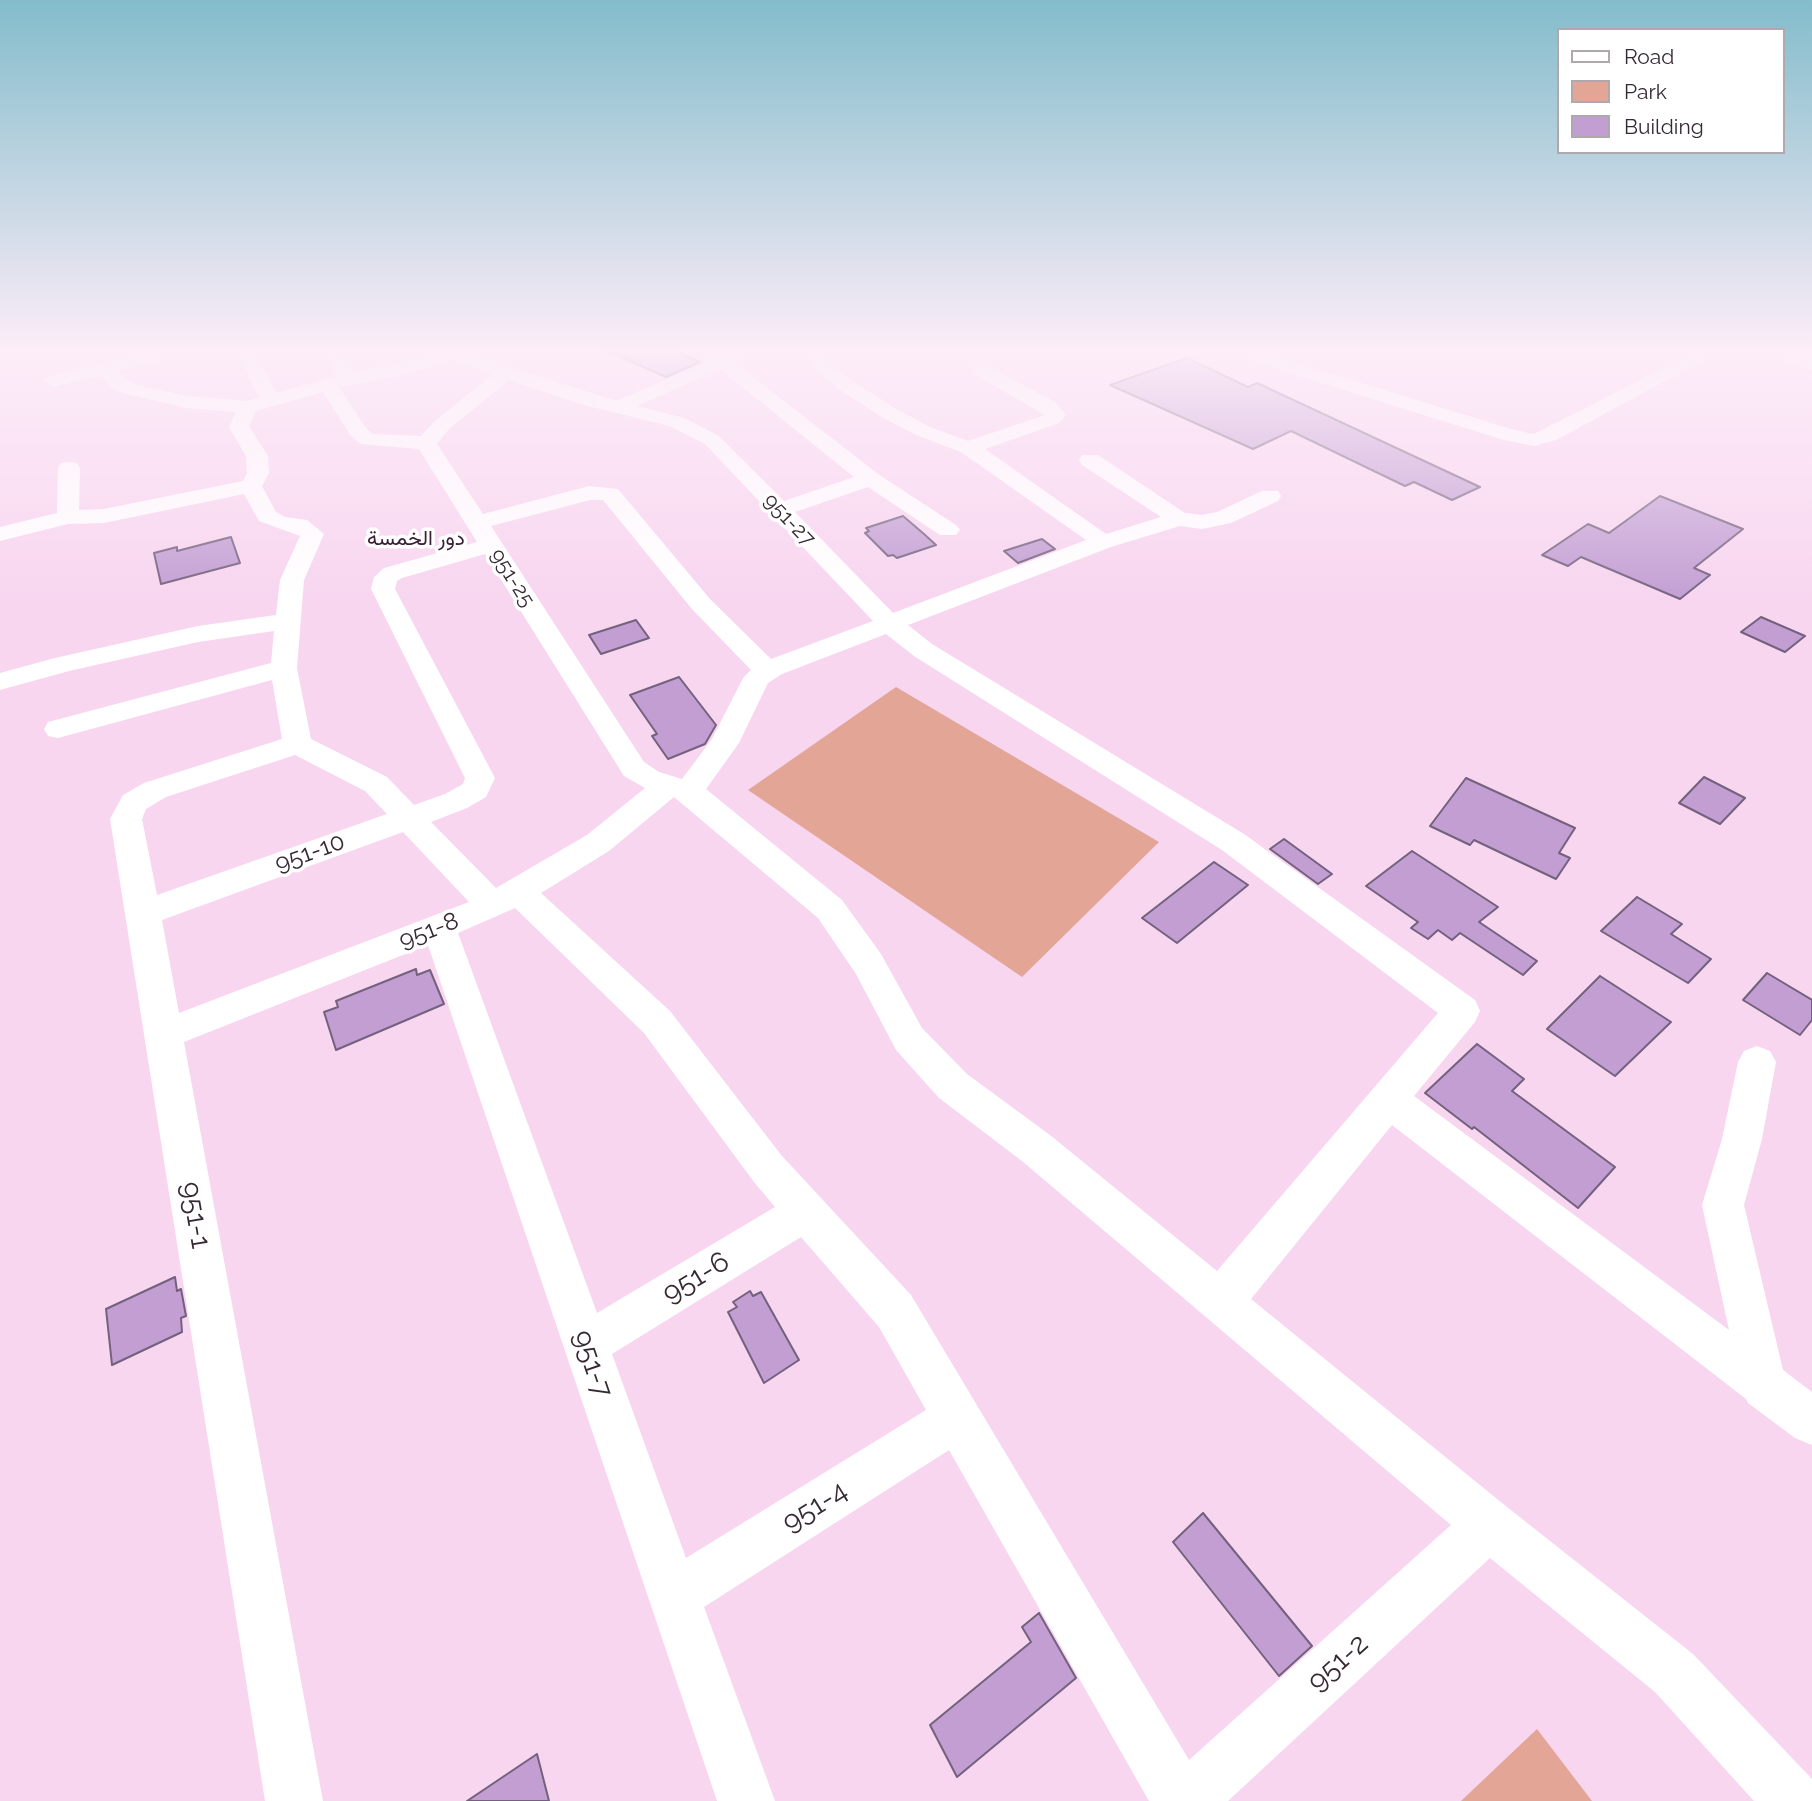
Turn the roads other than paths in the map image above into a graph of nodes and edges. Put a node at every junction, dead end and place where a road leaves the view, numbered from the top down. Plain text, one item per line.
1 (246, 435) edge
2 (362, 435) edge
3 (433, 435) edge
4 (702, 435) edge
5 (813, 435) edge
6 (939, 435) edge
7 (1006, 435) edge
8 (1508, 435) edge
9 (1551, 435) edge
10 (426, 443) junction
11 (968, 448) junction
12 (1090, 460) dead end
13 (69, 468) dead end
14 (870, 479) junction
15 (251, 486) junction
16 (1270, 496) dead end
17 (779, 510) junction
18 (68, 517) junction
19 (1179, 519) junction
20 (948, 530) dead end
21 (0, 534) edge
22 (484, 534) junction
23 (1103, 542) junction
24 (288, 621) junction
25 (889, 624) junction
26 (284, 668) junction
27 (767, 671) junction
28 (0, 682) edge
29 (58, 729) dead end
30 (297, 744) junction
31 (680, 787) junction
32 (408, 818) junction
33 (506, 899) junction
34 (145, 913) junction
35 (439, 928) junction
36 (165, 1034) junction
37 (1757, 1062) dead end
38 (1388, 1099) junction
39 (806, 1211) junction
40 (1221, 1301) junction
41 (585, 1345) junction
42 (1764, 1387) junction
43 (957, 1418) junction
44 (1812, 1421) edge
45 (1489, 1525) junction
46 (673, 1596) junction
47 (294, 1801) edge
48 (746, 1801) edge
49 (1183, 1801) edge
50 (1793, 1801) edge

1 - 15 street
2 - 10 street
3 - 10 street
4 - 17 street, 951-27
5 - 14 street
6 - 11 street
7 - 11 street
8 - 9 street
10 - 22 street, 951-25
11 - 23 street
12 - 19 street
13 - 18 street
14 - 17 street
14 - 20 street
15 - 18 street
15 - 24 street
16 - 19 street
17 - 25 street, 951-27
18 - 21 street
19 - 23 street
22 - 27 street
22 - 31 street, 951-25
22 - 32 street, 951-10
23 - 25 street
24 - 26 street
24 - 28 street
25 - 27 street
25 - 38 street, 951-27
26 - 29 street
26 - 30 street
27 - 31 street, 951-8
30 - 32 street
30 - 34 street, 951-1
31 - 33 street, 951-8
31 - 40 street, 951-25
32 - 33 street
32 - 34 street, 951-10
33 - 35 street, 951-8
33 - 39 street
34 - 36 street, 951-1
35 - 36 street, 951-8
35 - 41 street, 951-7
36 - 47 street, 951-1
37 - 42 street
38 - 40 street
38 - 42 street
39 - 41 street, 951-6
39 - 43 street
40 - 45 street, 951-25
41 - 46 street, 951-7
42 - 44 street
43 - 46 street, 951-4
43 - 49 street
45 - 49 street, 951-2
45 - 50 street, 951-25
46 - 48 street, 951-7

